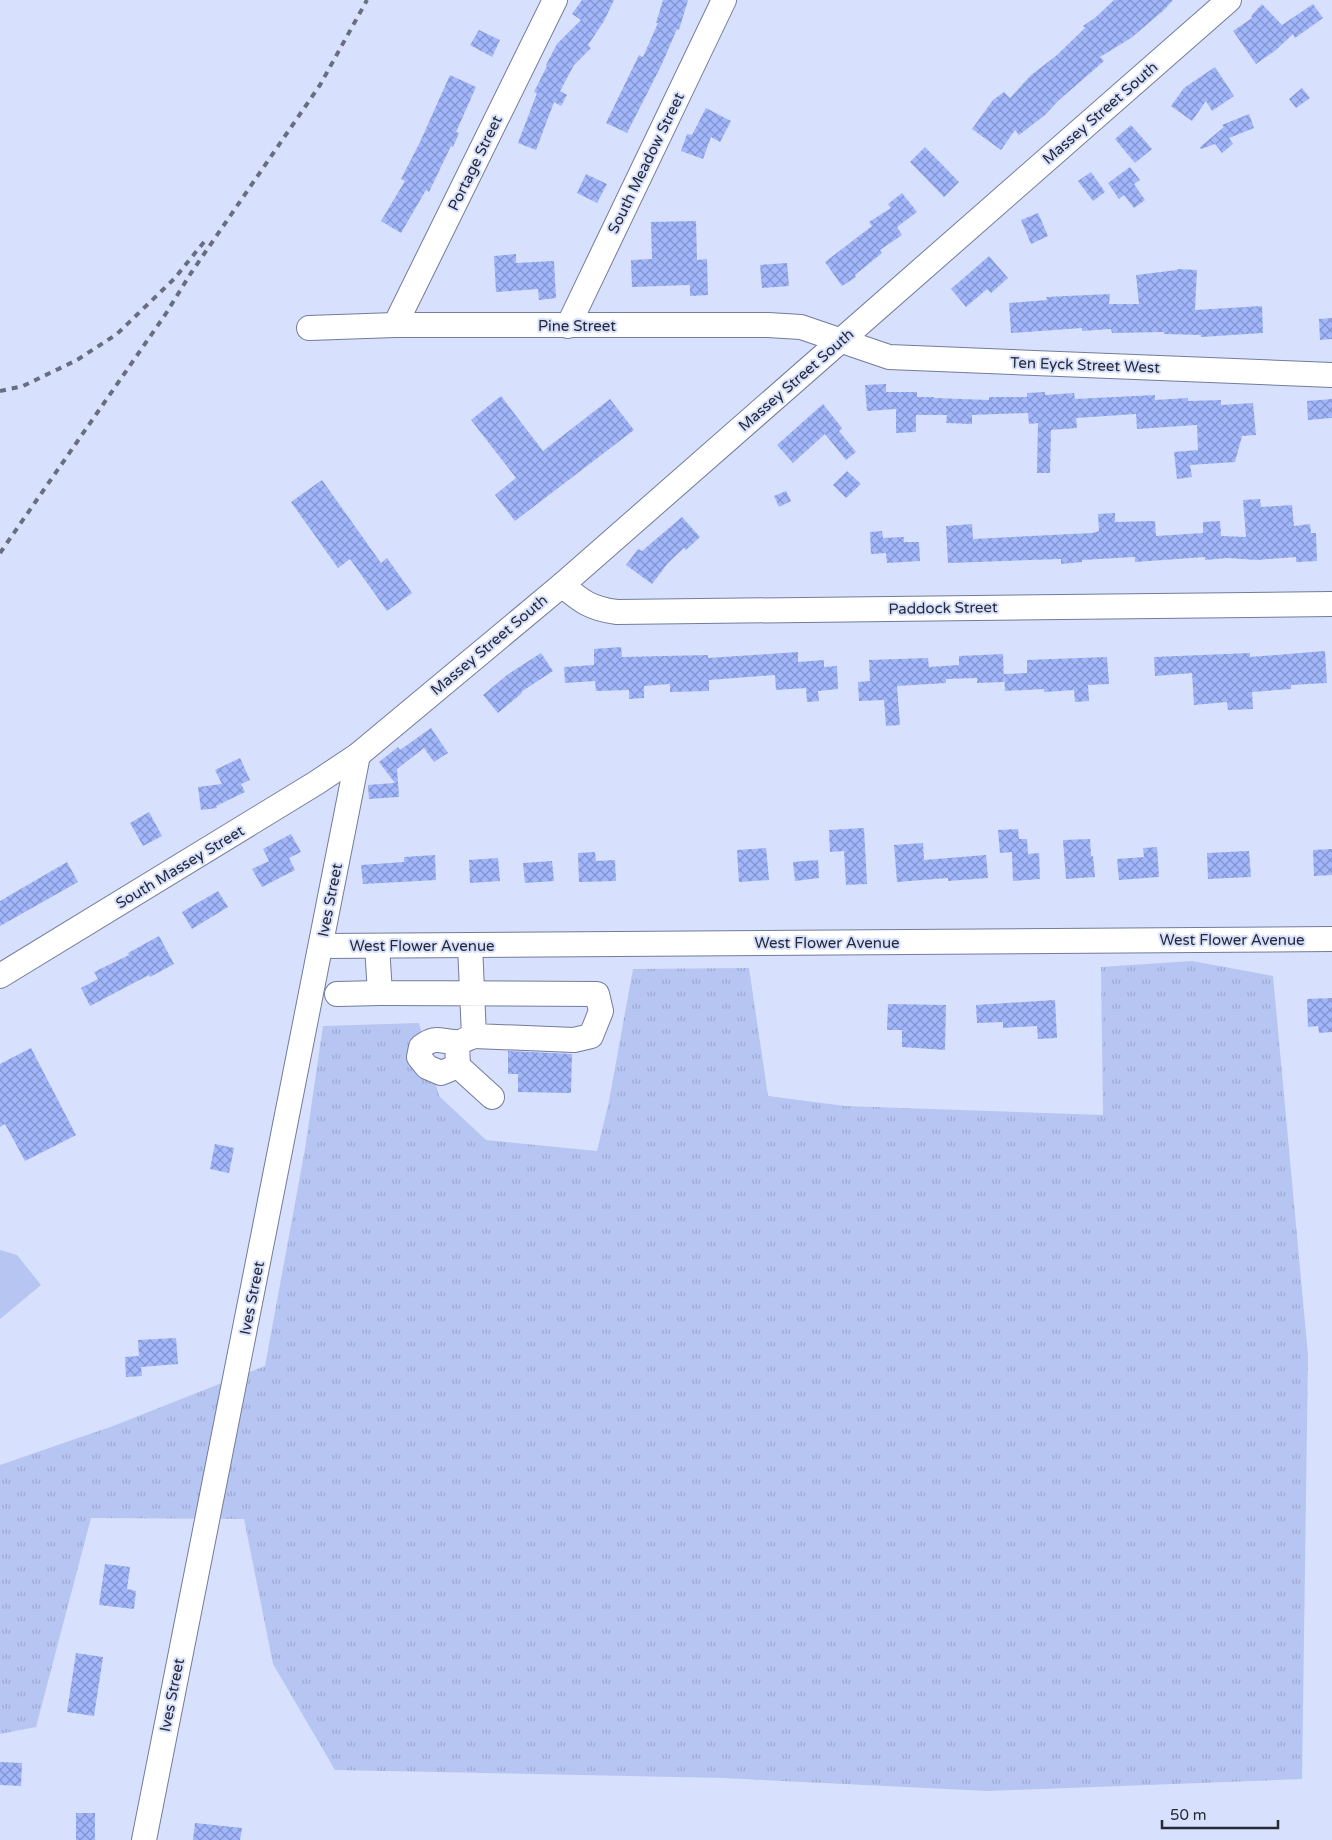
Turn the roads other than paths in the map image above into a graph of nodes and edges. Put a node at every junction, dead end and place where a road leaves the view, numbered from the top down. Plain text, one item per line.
1 (554, 0) edge
2 (724, 0) edge
3 (1228, 0) edge
4 (395, 325) junction
5 (568, 326) junction
6 (309, 328) dead end
7 (842, 340) junction
8 (1332, 375) edge
9 (562, 584) junction
10 (1332, 604) edge
11 (358, 755) junction
12 (1332, 939) edge
13 (470, 945) junction
14 (322, 946) junction
15 (377, 946) junction
16 (0, 976) edge
17 (380, 993) junction
18 (472, 993) junction
19 (337, 994) dead end
20 (465, 1039) junction
21 (458, 1066) junction
22 (492, 1096) dead end
23 (144, 1840) edge

1 - 4 street, Portage Street
2 - 5 street, South Meadow Street
3 - 7 street, Massey Street South
4 - 5 street, Pine Street
4 - 6 street, Pine Street
5 - 7 street, Pine Street
7 - 8 street, Ten Eyck Street West
7 - 9 street, Massey Street South
9 - 10 street, Paddock Street
9 - 11 street, Massey Street South
11 - 14 street, Ives Street
11 - 16 street, South Massey Street
12 - 13 street, West Flower Avenue
13 - 15 street, West Flower Avenue
13 - 18 street
14 - 15 street, West Flower Avenue
14 - 23 street, Ives Street
15 - 17 street
17 - 18 street
17 - 19 street
18 - 20 street
18 - 20 street
20 - 21 street
20 - 21 street
21 - 22 street

